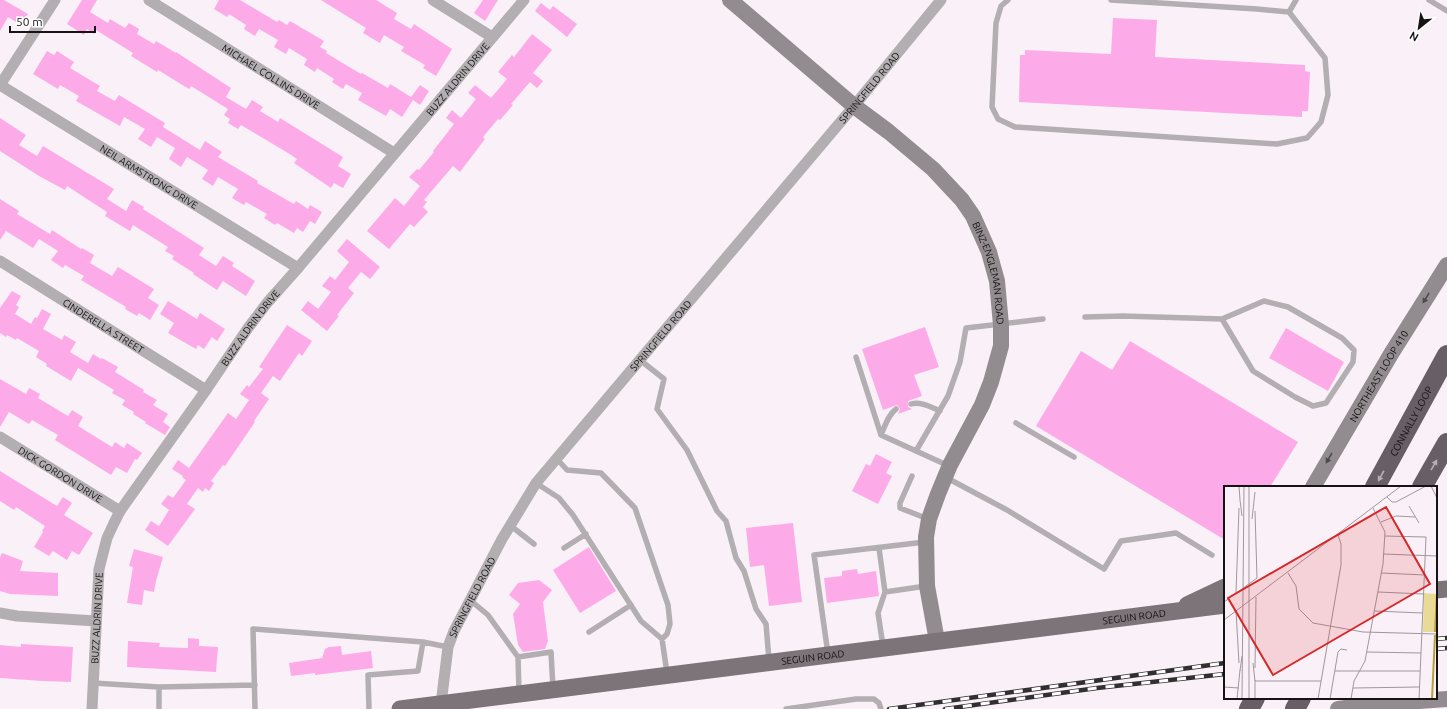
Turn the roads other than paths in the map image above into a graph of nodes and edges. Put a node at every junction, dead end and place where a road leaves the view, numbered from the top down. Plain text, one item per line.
1 (55, 0) edge
2 (149, 0) edge
3 (434, 0) edge
4 (524, 0) edge
5 (730, 0) edge
6 (941, 0) edge
7 (1008, 0) edge
8 (1111, 0) edge
9 (1296, 0) edge
10 (1429, 0) edge
11 (1447, 11) edge
12 (1289, 12) junction
13 (492, 37) junction
14 (0, 85) edge
15 (854, 106) junction
16 (394, 152) junction
17 (0, 261) edge
18 (1447, 265) edge
19 (298, 268) junction
20 (1085, 317) dead end
21 (1043, 319) dead end
22 (1222, 319) junction
23 (1001, 324) junction
24 (1447, 355) edge
25 (856, 357) dead end
26 (640, 360) junction
27 (206, 390) junction
28 (911, 404) dead end
29 (896, 410) dead end
30 (940, 411) junction
31 (1016, 423) dead end
32 (881, 435) junction
33 (0, 437) edge
34 (1447, 443) edge
35 (916, 451) junction
36 (1074, 457) dead end
37 (557, 459) junction
38 (947, 472) junction
39 (912, 476) dead end
40 (536, 483) junction
41 (1314, 486) edge
42 (1376, 486) edge
43 (1423, 486) edge
44 (120, 511) junction
45 (928, 519) junction
46 (511, 526) junction
47 (586, 534) junction
48 (926, 542) junction
49 (534, 544) dead end
50 (564, 548) dead end
51 (879, 548) junction
52 (1212, 555) dead end
53 (926, 586) junction
54 (1224, 587) edge
55 (1447, 589) edge
56 (1437, 590) edge
57 (885, 592) junction
58 (470, 600) junction
59 (631, 604) junction
60 (1224, 605) edge
61 (1173, 611) junction
62 (0, 613) edge
63 (96, 621) junction
64 (589, 632) dead end
65 (662, 639) junction
66 (937, 641) junction
67 (423, 642) junction
68 (448, 647) junction
69 (884, 648) junction
70 (828, 655) junction
71 (518, 657) junction
72 (769, 662) junction
73 (668, 675) junction
74 (93, 683) junction
75 (255, 685) junction
76 (160, 687) junction
77 (553, 690) junction
78 (519, 694) junction
79 (1254, 699) edge
80 (1300, 699) edge
81 (1447, 699) edge
82 (441, 704) junction
83 (1376, 707) edge
84 (92, 709) edge
85 (159, 709) edge
86 (255, 709) edge
87 (369, 709) edge
88 (400, 709) edge
89 (786, 709) edge
90 (881, 709) edge
91 (1249, 709) edge
92 (1295, 709) edge
93 (1338, 709) edge

1 - 14 street
2 - 16 street, MICHAEL COLLINS DRIVE
3 - 13 street
4 - 13 street, BUZZ ALDRIN DRIVE
5 - 15 street, BINZ-ENGLEMAN ROAD
6 - 15 street, SPRINGFIELD ROAD
7 - 12 lane
8 - 12 lane
9 - 12 lane
10 - 11 lane
13 - 16 street, BUZZ ALDRIN DRIVE
14 - 19 street, NEIL ARMSTRONG DRIVE
15 - 23 street, BINZ-ENGLEMAN ROAD
15 - 26 street, SPRINGFIELD ROAD
16 - 19 street, BUZZ ALDRIN DRIVE
17 - 27 street, CINDERELLA STREET
18 -> 41 street, NORTHEAST LOOP 410
19 - 27 street, BUZZ ALDRIN DRIVE
20 - 22 lane
21 - 23 lane
22 - 22 lane
23 - 30 lane
23 - 38 street, BINZ-ENGLEMAN ROAD
24 -> 42 highway, CONNALLY LOOP
25 - 32 lane
26 - 37 street, SPRINGFIELD ROAD
26 - 72 lane
27 - 44 street, BUZZ ALDRIN DRIVE
28 - 30 lane
29 - 32 lane
30 - 35 lane
31 - 36 lane
32 - 35 lane
33 - 44 street, DICK GORDON DRIVE
43 -> 34 highway
35 - 38 lane
37 - 40 street, SPRINGFIELD ROAD
37 - 65 lane
38 - 45 street, BINZ-ENGLEMAN ROAD
38 - 52 lane
39 - 45 lane
40 - 46 street, SPRINGFIELD ROAD
40 - 47 lane
44 - 63 street, BUZZ ALDRIN DRIVE
45 - 48 street, BINZ-ENGLEMAN ROAD
46 - 49 lane
46 - 58 street, SPRINGFIELD ROAD
47 - 50 lane
47 - 59 lane
48 - 51 lane
48 - 53 street, BINZ-ENGLEMAN ROAD
51 - 57 lane
51 - 70 lane
53 - 57 lane
53 - 66 street, BINZ-ENGLEMAN ROAD
54 - 61 main road
55 - 56 main road
57 - 69 lane
58 - 68 street, SPRINGFIELD ROAD
58 - 71 lane
59 - 64 lane
59 - 65 lane
60 - 61 main road, SEGUIN ROAD
61 - 66 main road, SEGUIN ROAD
62 - 63 street
63 - 74 street, BUZZ ALDRIN DRIVE
65 - 73 lane
66 - 69 main road, SEGUIN ROAD
67 - 68 lane
67 - 75 lane
67 - 87 lane
68 - 82 street, SPRINGFIELD ROAD
69 - 70 main road, SEGUIN ROAD
70 - 72 main road, SEGUIN ROAD
71 - 77 lane
71 - 78 lane
72 - 73 main road, SEGUIN ROAD
73 - 77 main road, SEGUIN ROAD
74 - 76 lane
74 - 84 street, BUZZ ALDRIN DRIVE
75 - 76 lane
75 - 86 lane
76 - 85 lane
77 - 78 main road, SEGUIN ROAD
78 - 82 main road, SEGUIN ROAD
79 - 91 highway
80 - 92 highway
81 - 83 street
82 - 88 main road, SEGUIN ROAD
83 - 93 street
89 - 90 lane

